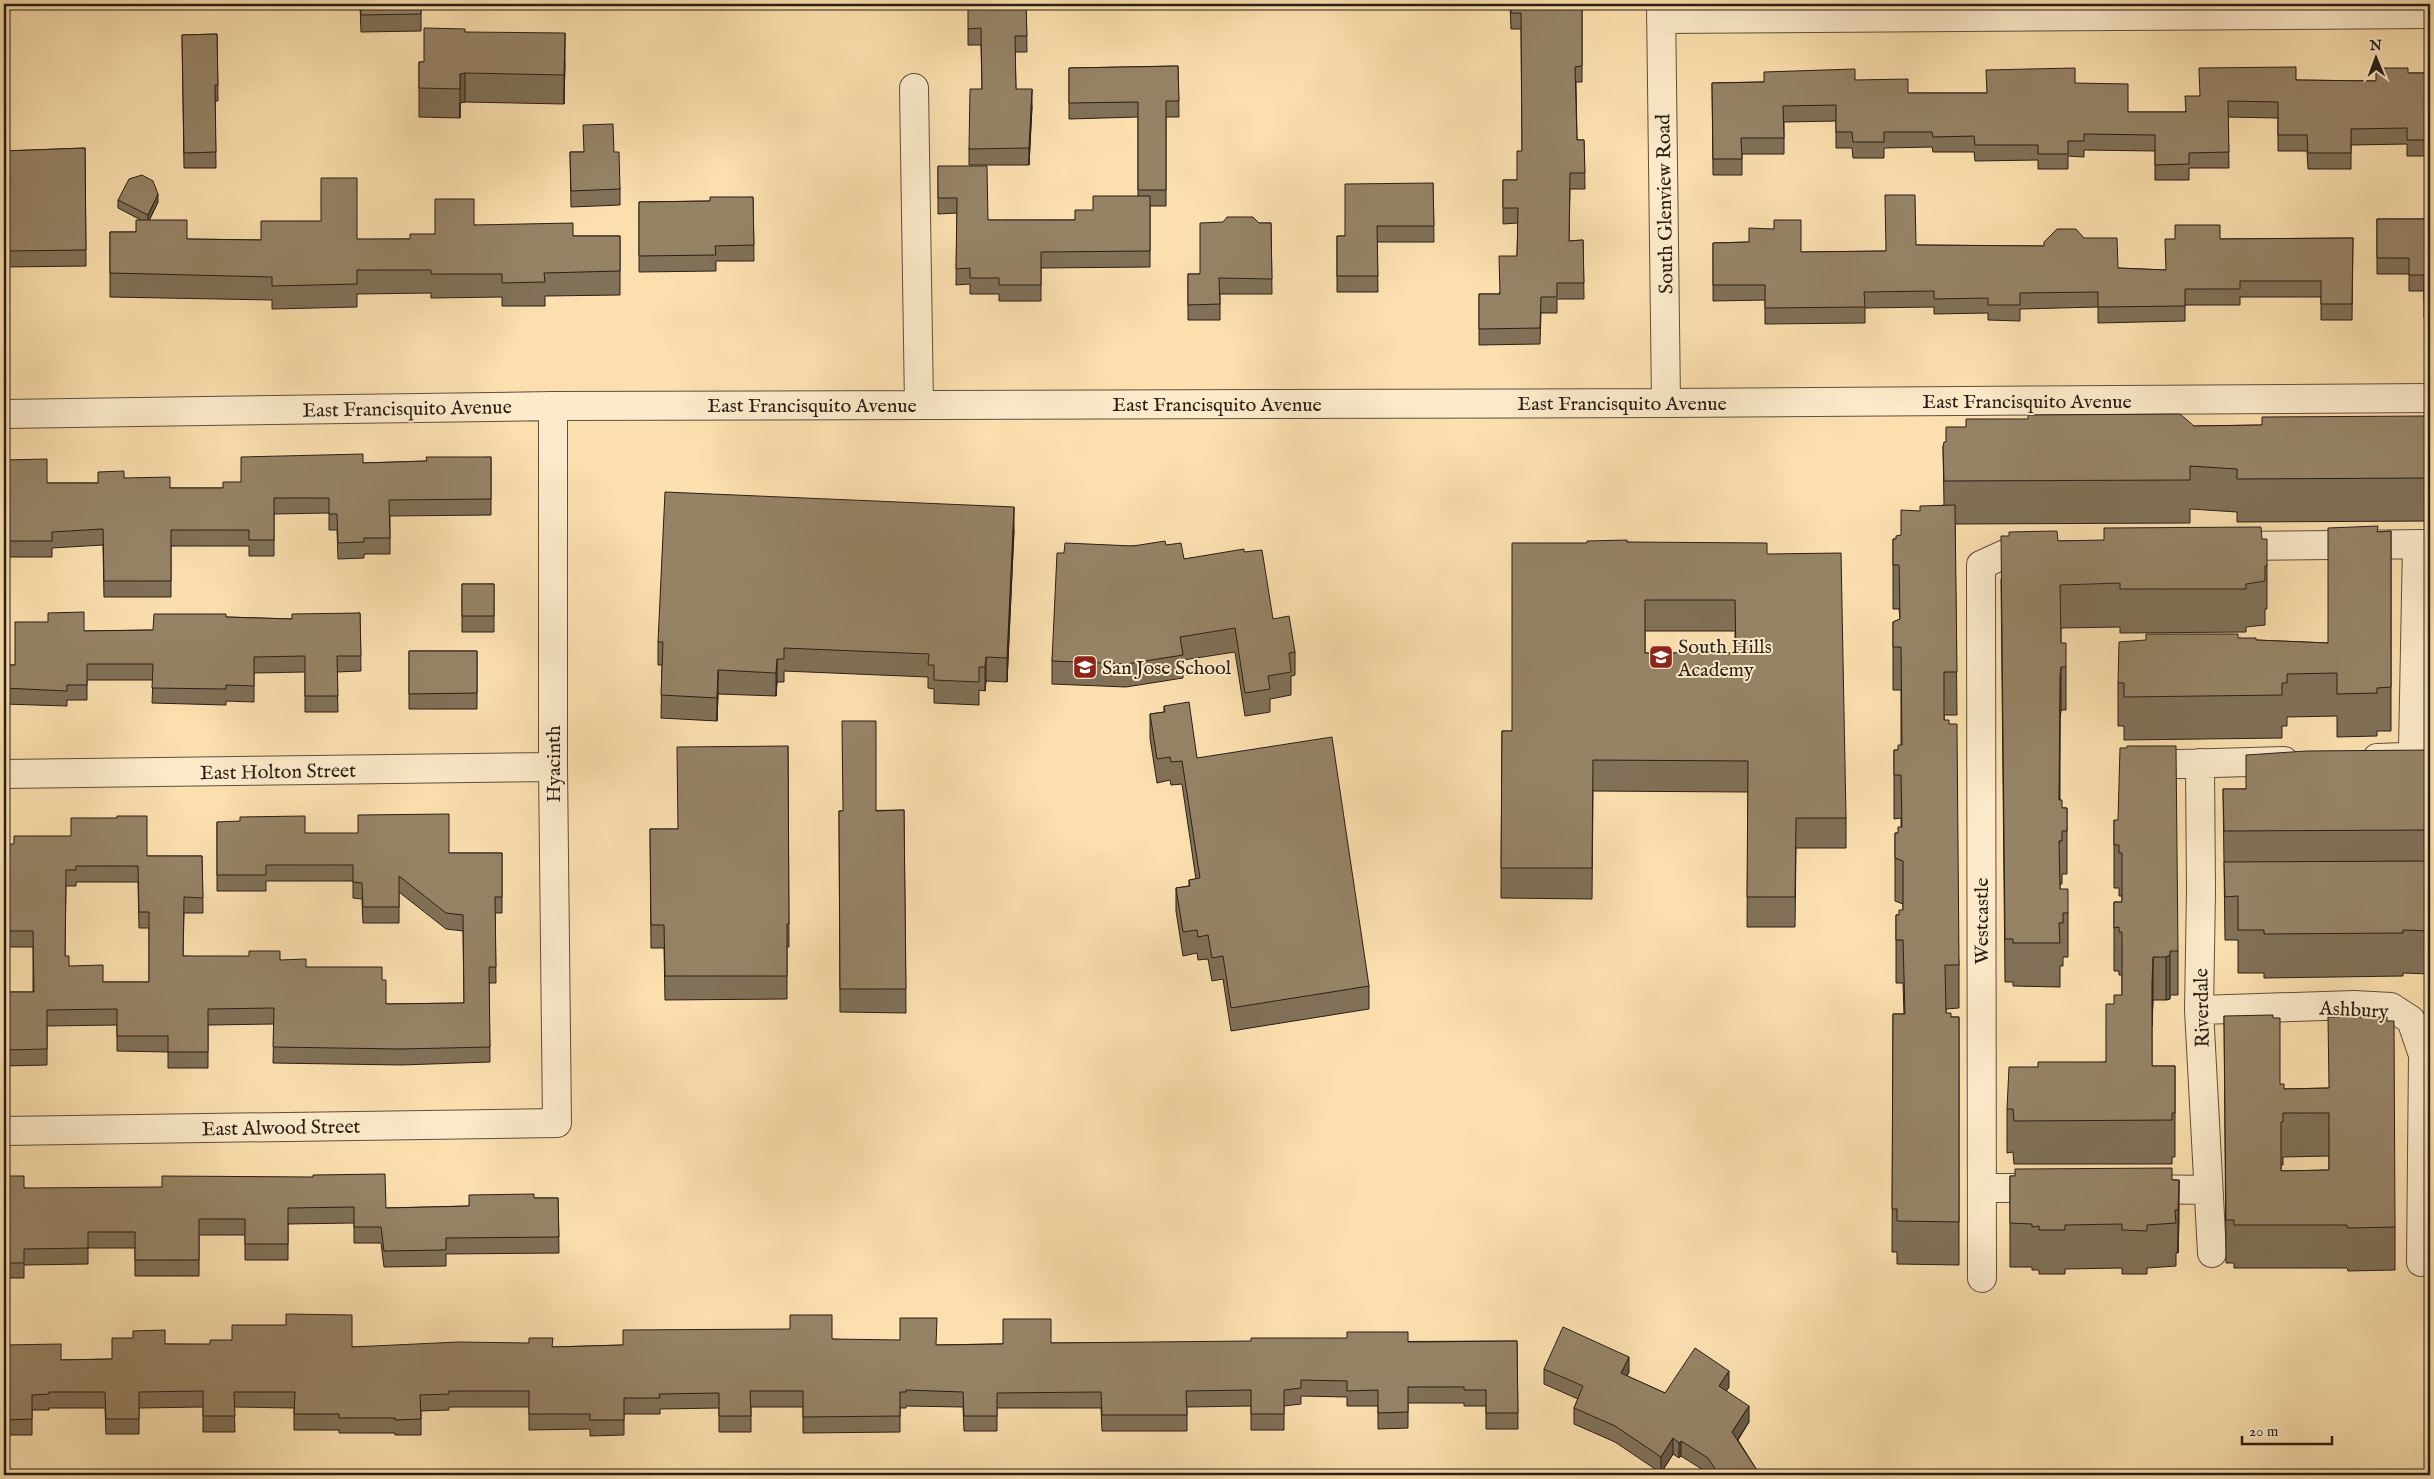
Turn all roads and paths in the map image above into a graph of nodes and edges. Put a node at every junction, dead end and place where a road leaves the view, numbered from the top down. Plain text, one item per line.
1 (1661, 12) edge
2 (2430, 14) edge
3 (914, 88) dead end
4 (2430, 398) edge
5 (1666, 403) junction
6 (919, 405) junction
7 (553, 406) junction
8 (4, 414) edge
9 (2424, 544) edge
10 (2203, 546) edge
11 (2064, 549) edge
12 (2356, 758) edge
13 (2308, 760) edge
14 (2200, 763) junction
15 (2145, 765) edge
16 (553, 767) junction
17 (4, 774) edge
18 (2199, 1010) junction
19 (557, 1123) joint
20 (4, 1131) edge
21 (2426, 1186) edge
22 (1982, 1188) junction
23 (2070, 1189) edge
24 (2120, 1189) edge
25 (2208, 1190) junction
26 (2212, 1253) dead end
27 (2421, 1262) dead end
28 (1982, 1278) dead end

1 - 2 street
1 - 5 street, South Glenview Road
3 - 6 street
4 - 5 street, East Francisquito Avenue
5 - 6 street, East Francisquito Avenue
6 - 7 street, East Francisquito Avenue
7 - 8 street, East Francisquito Avenue
7 - 16 street, Hyacinth
9 - 10 street
9 - 12 street
11 - 22 street, Westcastle
13 - 14 street
14 - 15 street
14 - 18 street, Riverdale
16 - 17 street, East Holton Street
16 - 19 street, Hyacinth
18 - 21 street, Ashbury
18 - 25 street, Riverdale
19 - 20 street, East Alwood Street
21 - 27 street, Ashbury
22 - 23 street
22 - 28 street, Westcastle
24 - 25 street
25 - 26 street, Riverdale

